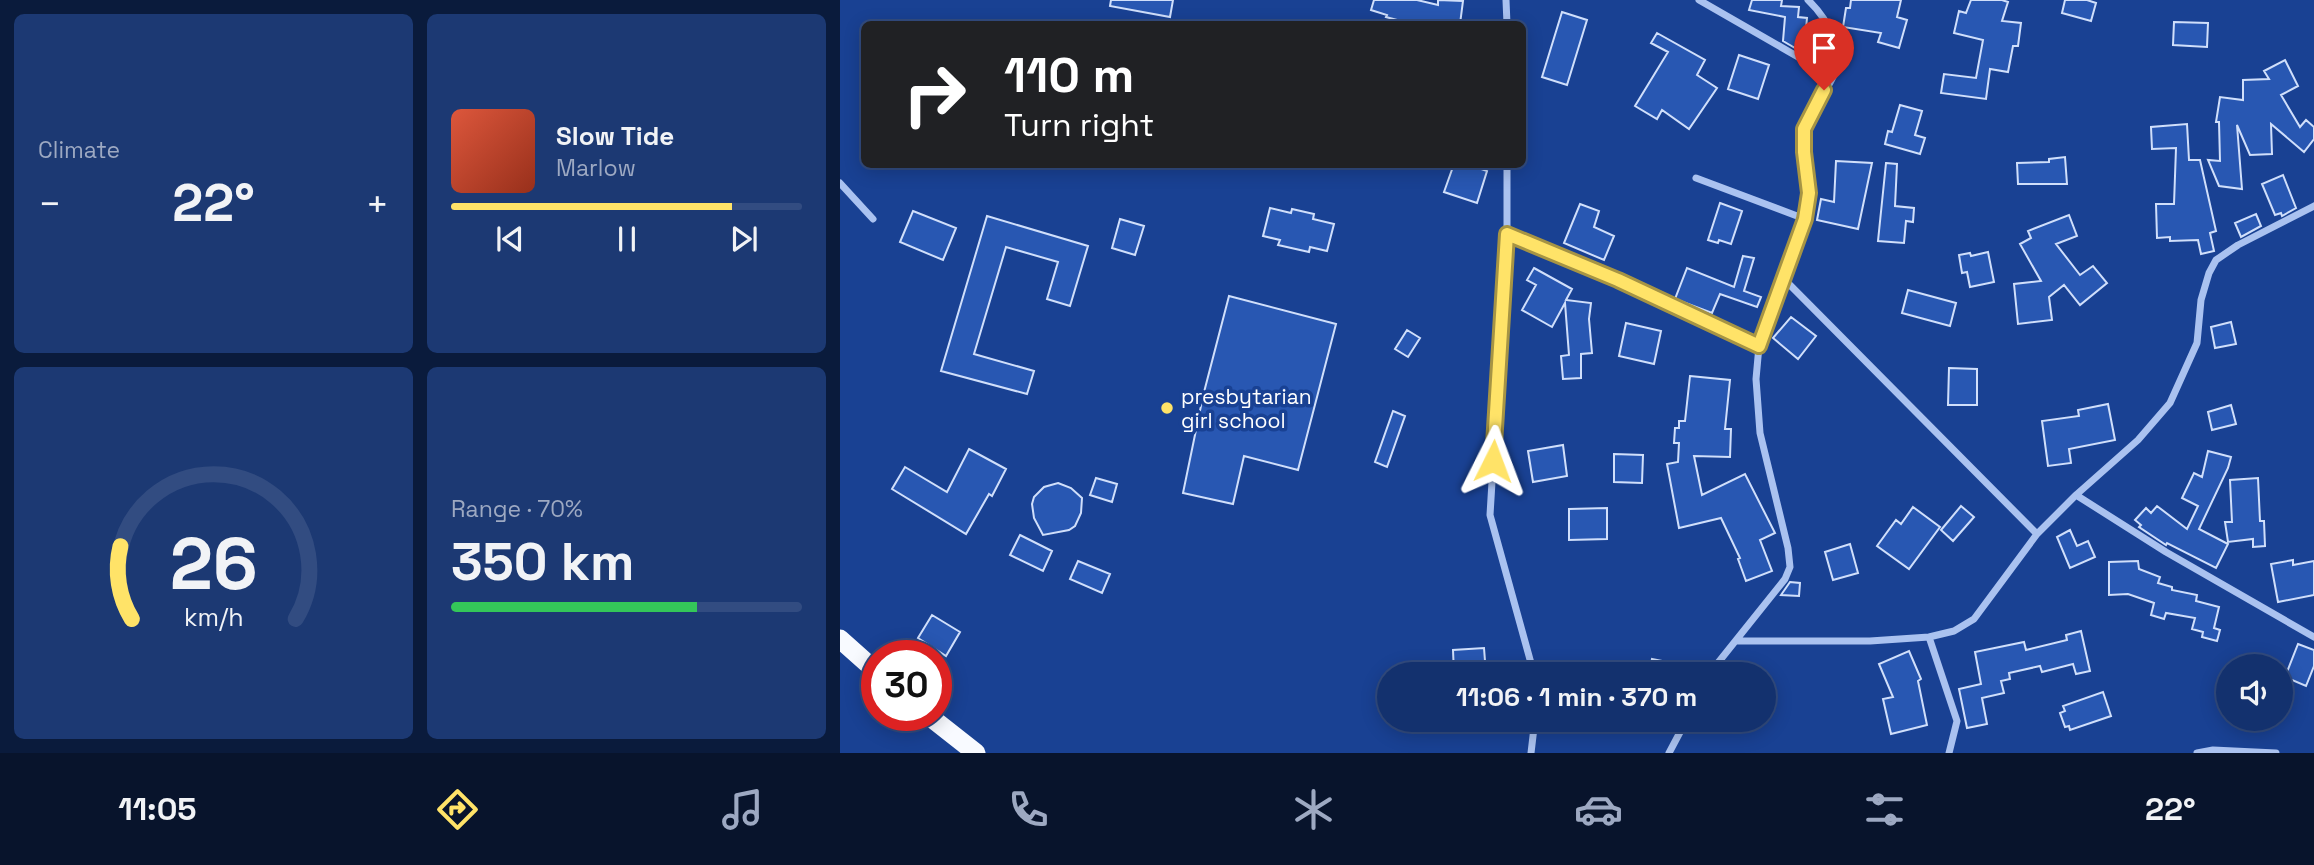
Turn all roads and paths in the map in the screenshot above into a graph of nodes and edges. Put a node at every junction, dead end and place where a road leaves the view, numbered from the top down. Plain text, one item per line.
1 (1506, 0) edge
2 (1699, 0) edge
3 (1808, 0) edge
4 (1507, 21) edge
5 (1833, 77) junction
6 (1507, 168) edge
7 (1696, 178) dead end
8 (840, 183) edge
9 (2314, 206) edge
10 (873, 219) dead end
11 (1805, 219) junction
12 (1507, 234) junction
13 (1784, 279) junction
14 (1759, 346) junction
15 (2076, 495) junction
16 (2037, 534) junction
17 (1929, 637) junction
18 (2314, 637) edge
19 (840, 639) edge
20 (1736, 641) junction
21 (861, 658) edge
22 (1531, 662) edge
23 (1719, 662) edge
24 (948, 731) edge
25 (1533, 732) edge
26 (1680, 732) edge
27 (976, 753) edge
28 (1531, 753) edge
29 (1669, 753) edge
30 (1949, 753) edge
31 (2197, 753) edge
32 (2276, 753) edge

1 - 4 street
2 - 5 street
3 - 5 street
5 - 11 street
6 - 12 street
7 - 11 street
8 - 10 street
9 - 15 street
11 - 13 street
12 - 14 street
12 - 22 street
13 - 14 street
13 - 16 street
14 - 20 street
15 - 16 street
15 - 18 street
16 - 17 street
17 - 20 street
17 - 30 street
19 - 21 highway
20 - 23 street
24 - 27 highway
25 - 28 street
26 - 29 street
31 - 32 street

